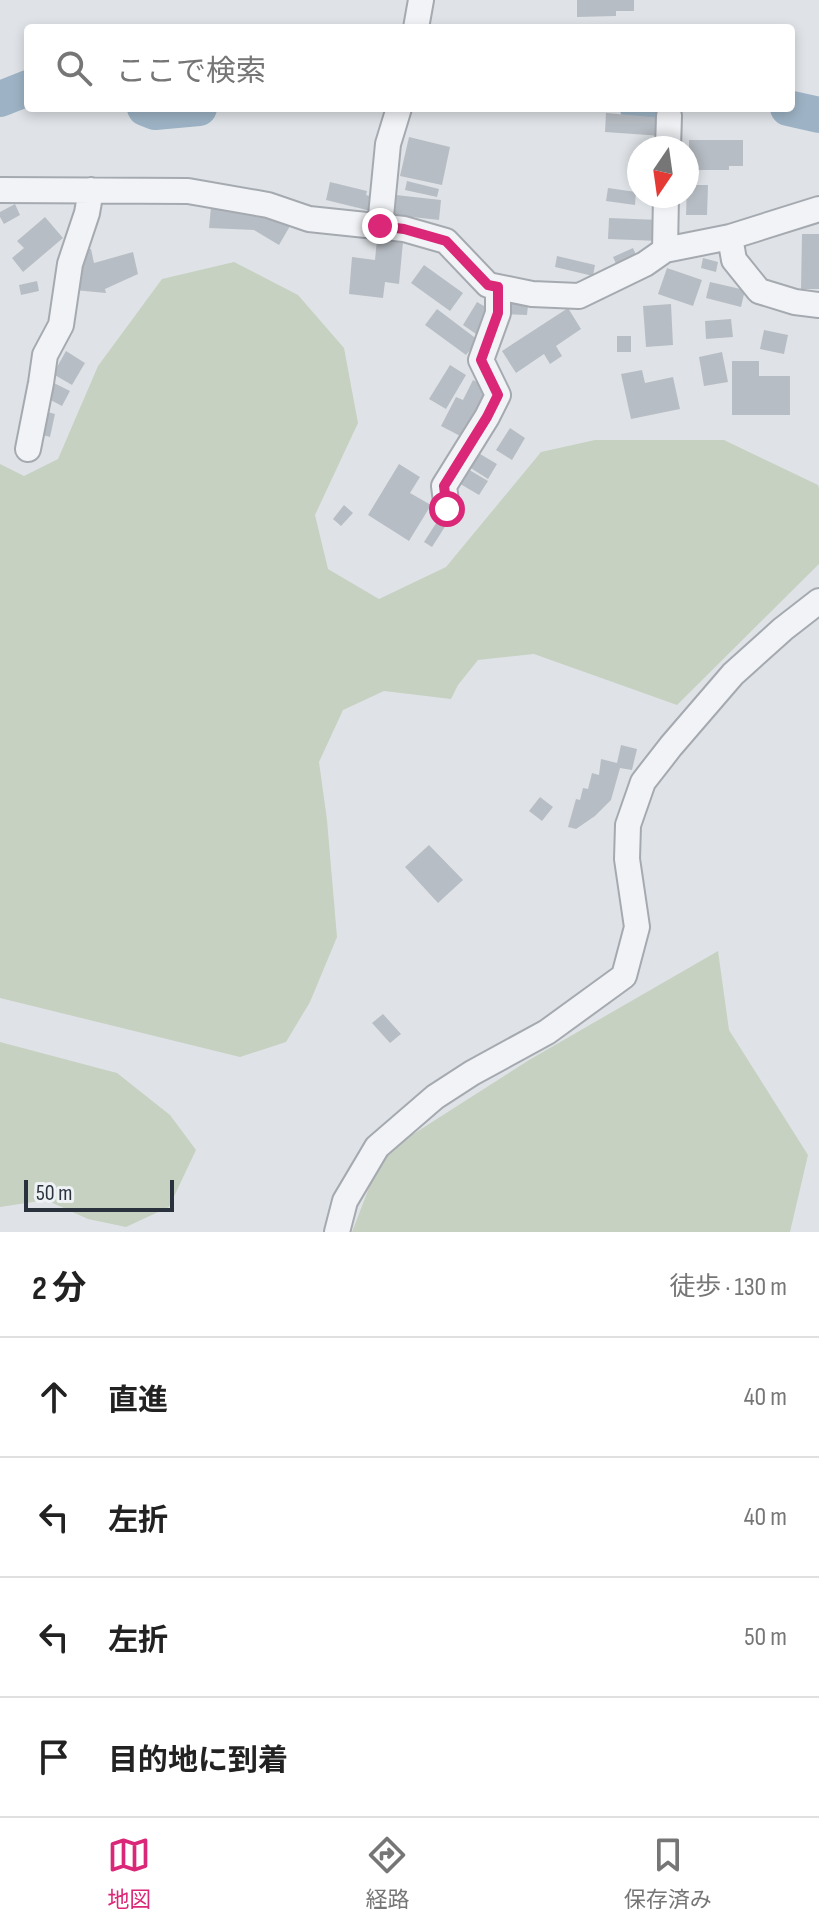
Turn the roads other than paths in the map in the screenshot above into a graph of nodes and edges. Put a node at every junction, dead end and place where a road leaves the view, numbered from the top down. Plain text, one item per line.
1 (421, 0) edge
2 (417, 24) edge
3 (398, 112) edge
4 (669, 116) dead end
5 (668, 136) edge
6 (0, 190) edge
7 (91, 190) junction
8 (666, 208) edge
9 (819, 209) edge
10 (380, 226) junction
11 (730, 237) junction
12 (665, 250) junction
13 (498, 287) junction
14 (819, 305) edge
15 (28, 449) dead end
16 (447, 509) dead end
17 (819, 601) edge
18 (337, 1232) edge

1 - 2 street
3 - 10 street
4 - 5 street
6 - 7 street
7 - 10 street
7 - 15 street
8 - 12 street
9 - 11 street
10 - 13 street
11 - 12 street
11 - 14 street
12 - 13 street
13 - 16 street
17 - 18 street

